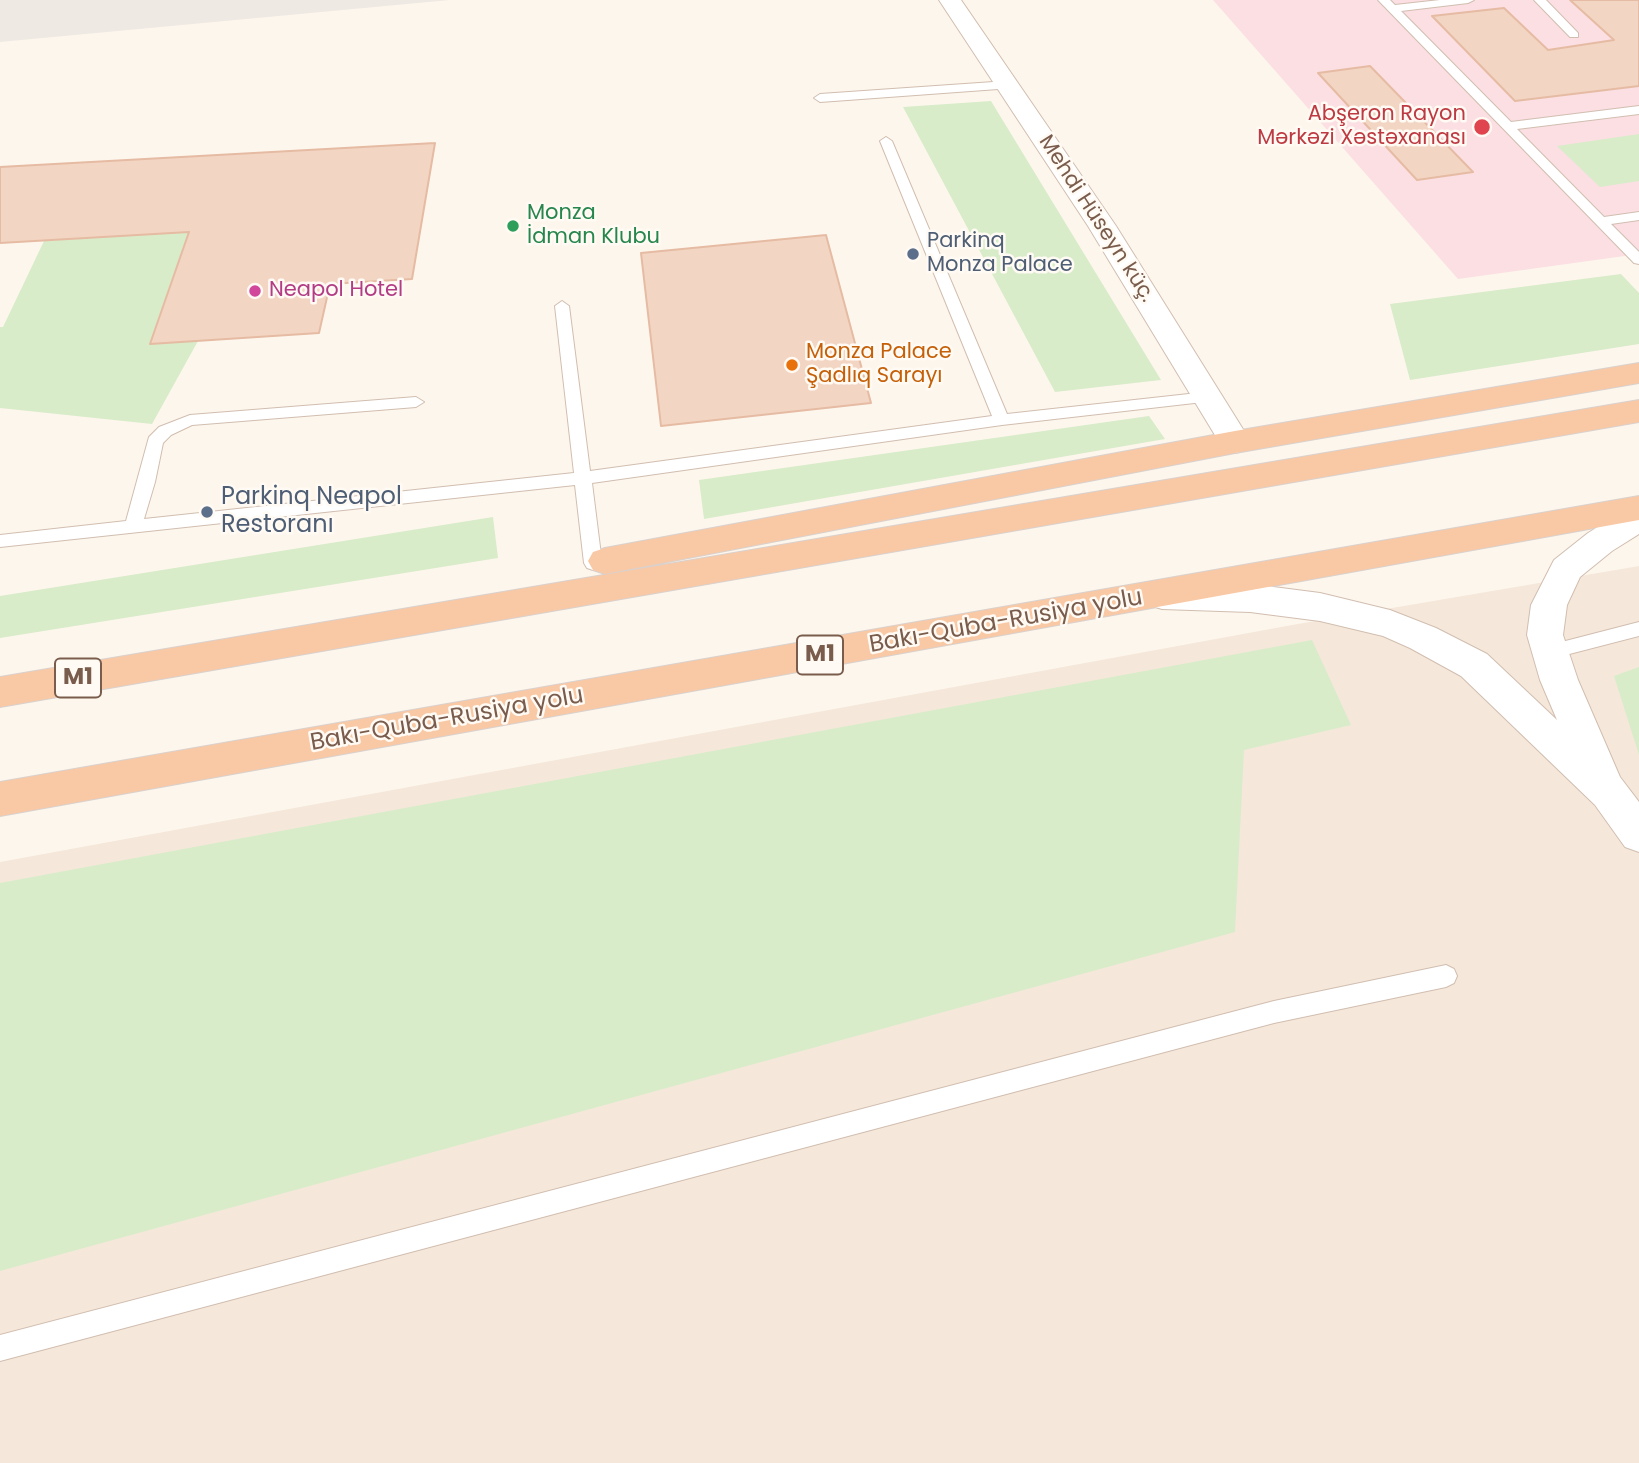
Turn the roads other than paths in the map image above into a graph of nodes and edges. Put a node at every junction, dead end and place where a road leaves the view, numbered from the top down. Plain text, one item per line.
1 (950, 0) edge
2 (1468, 0) edge
3 (1540, 0) edge
4 (1388, 4) edge
5 (1574, 35) dead end
6 (1008, 85) junction
7 (820, 97) dead end
8 (1639, 110) edge
9 (1508, 126) junction
10 (886, 141) dead end
11 (1639, 216) edge
12 (1601, 221) junction
13 (1639, 260) edge
14 (562, 306) dead end
15 (1639, 373) edge
16 (1207, 397) junction
17 (416, 401) dead end
18 (1639, 411) edge
19 (1002, 420) junction
20 (1235, 442) junction
21 (582, 478) junction
22 (1639, 508) edge
23 (1639, 518) edge
24 (133, 527) junction
25 (0, 541) edge
26 (593, 563) junction
27 (1156, 595) junction
28 (1639, 629) edge
29 (1550, 652) junction
30 (156, 664) junction
31 (0, 692) edge
32 (1609, 793) junction
33 (0, 799) edge
34 (1639, 834) edge
35 (1446, 976) dead end
36 (0, 1348) edge

1 - 6 street, Mehdi Hüseyn küç.
2 - 4 lane
3 - 5 lane
4 - 9 lane
6 - 7 lane
6 - 16 street, Mehdi Hüseyn küç.
8 - 9 lane
9 - 12 lane
10 - 19 lane
11 - 12 lane
12 - 13 lane
14 - 21 lane
15 - 20 highway
16 - 19 lane
16 - 20 street, Mehdi Hüseyn küç.
17 - 24 lane
18 - 30 highway, M1
19 - 21 lane
20 - 26 highway
21 - 24 lane
21 - 26 lane
22 - 27 highway, Bakı-Quba-Rusiya yolu / M1
23 - 29 street
24 - 25 lane
26 - 30 highway
27 - 32 street
27 - 33 highway, Bakı-Quba-Rusiya yolu / M1
28 - 29 lane
29 - 32 street
30 - 31 highway, M1
32 - 34 street
35 - 36 lane

